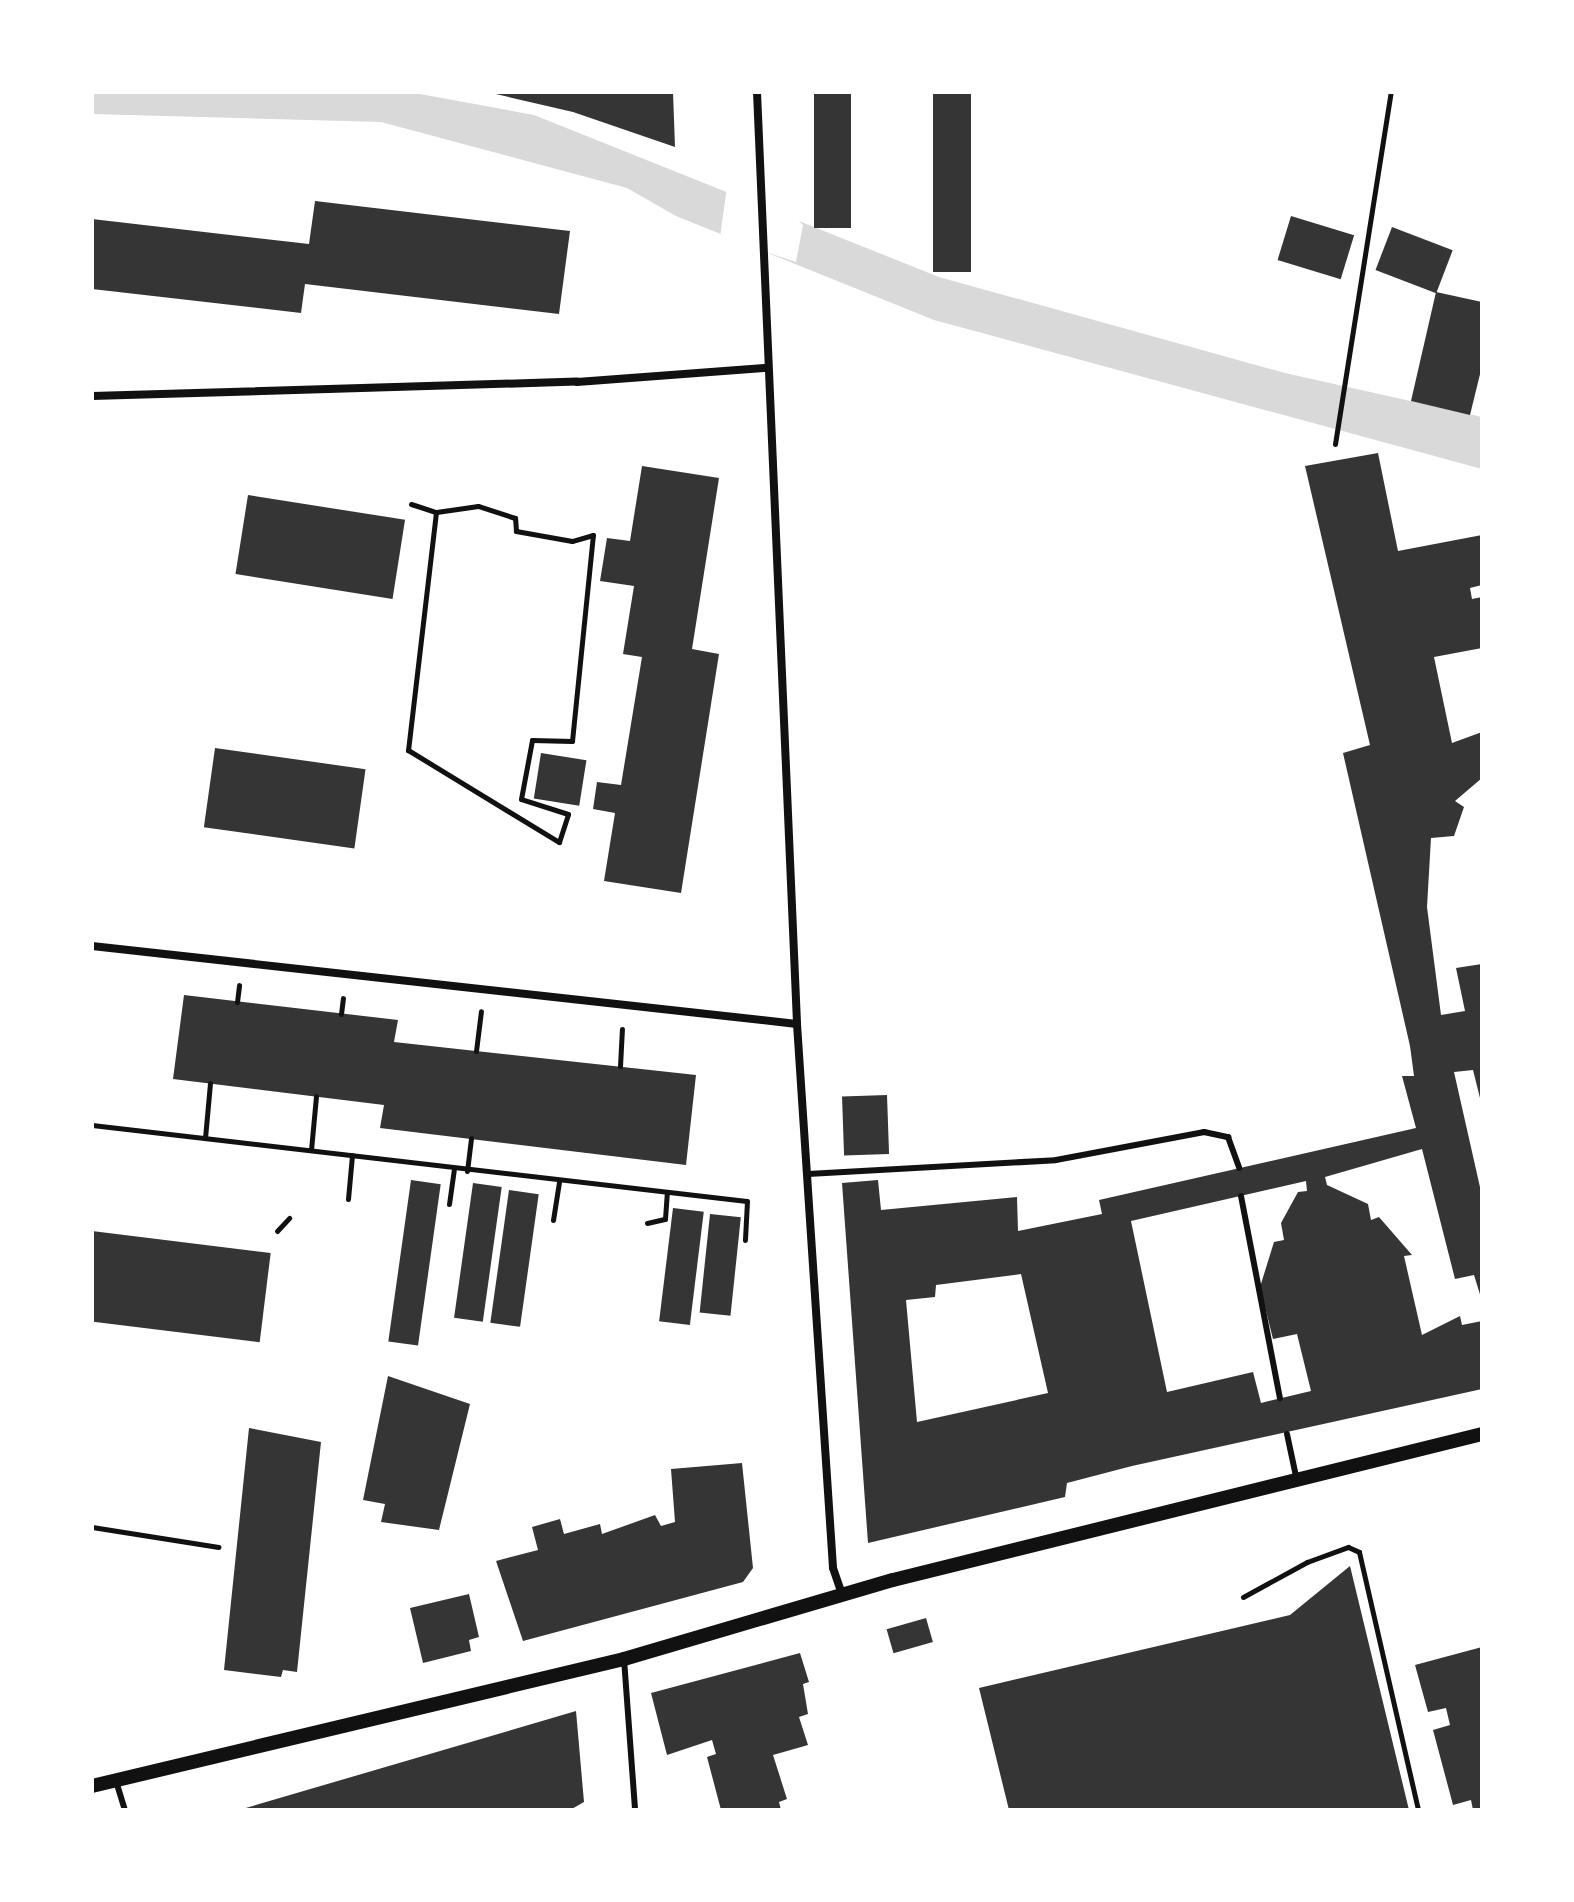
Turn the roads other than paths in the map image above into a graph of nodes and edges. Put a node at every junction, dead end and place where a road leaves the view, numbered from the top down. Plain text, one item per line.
1 (757, 92) edge
2 (764, 368) junction
3 (92, 396) edge
4 (92, 946) edge
5 (797, 1024) junction
6 (1239, 1168) dead end
7 (808, 1174) junction
8 (1241, 1196) dead end
9 (1280, 1398) dead end
10 (1287, 1434) dead end
11 (1482, 1434) edge
12 (1297, 1481) junction
13 (842, 1594) junction
14 (624, 1659) junction
15 (116, 1781) junction
16 (92, 1786) edge
17 (125, 1810) edge
18 (635, 1810) edge

1 - 2 street
2 - 3 street
2 - 5 street
4 - 5 street
5 - 7 street
6 - 7 lane
7 - 13 street
8 - 9 lane
10 - 12 lane
11 - 12 street
12 - 13 street
13 - 14 street
14 - 15 street
14 - 18 lane
15 - 16 street
15 - 17 lane

